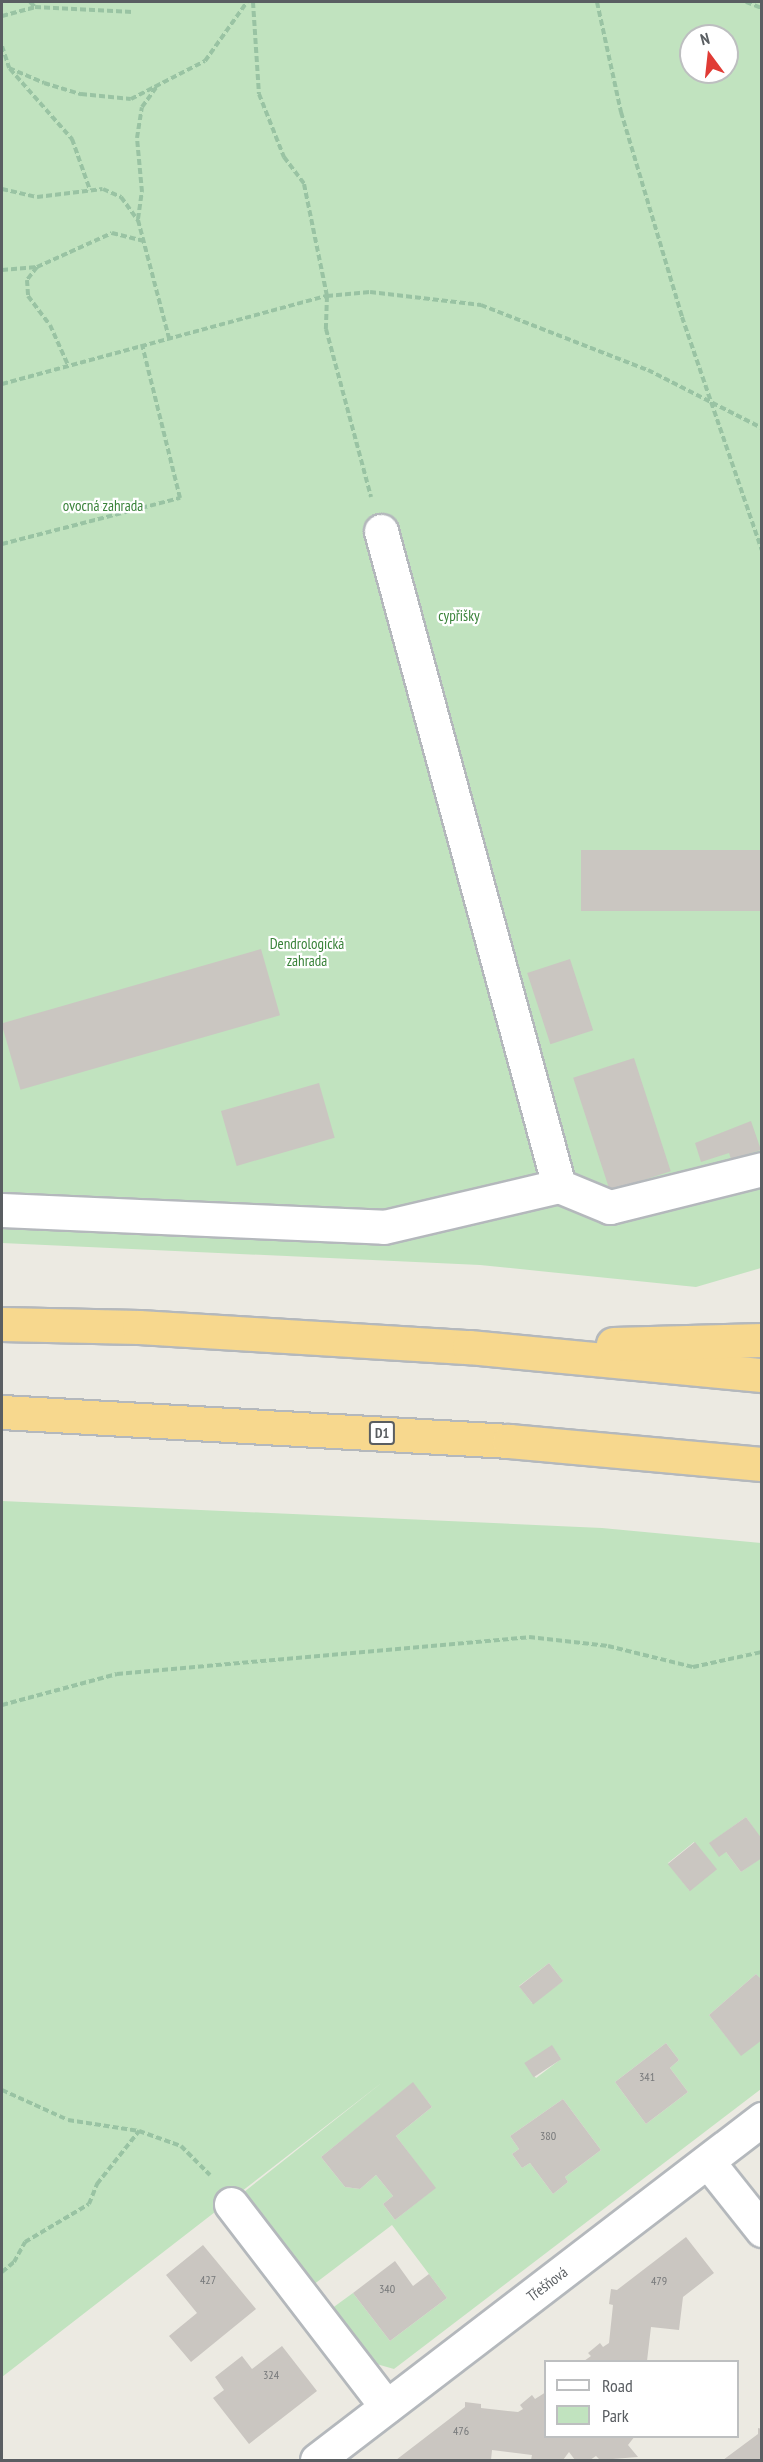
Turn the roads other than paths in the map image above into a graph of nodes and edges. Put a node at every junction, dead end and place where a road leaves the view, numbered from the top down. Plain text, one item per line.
1 (381, 531) road end
2 (762, 1169) edge
3 (559, 1186) junction
4 (2, 1210) edge
5 (2, 1324) edge
6 (762, 1340) edge
7 (469, 1347) junction
8 (762, 1376) edge
9 (2, 1412) edge
10 (762, 1464) edge
11 (762, 2119) edge
12 (708, 2162) junction
13 (231, 2204) road end
14 (762, 2230) edge
15 (386, 2406) junction
16 (318, 2460) edge

1 - 3 street
2 - 3 street
3 - 4 street
5 - 7 highway
6 - 7 highway
7 - 8 highway
9 - 10 highway, D1
11 - 12 street, Třešňová
12 - 14 street
12 - 15 street, Třešňová
13 - 15 street
15 - 16 street, Třešňová

